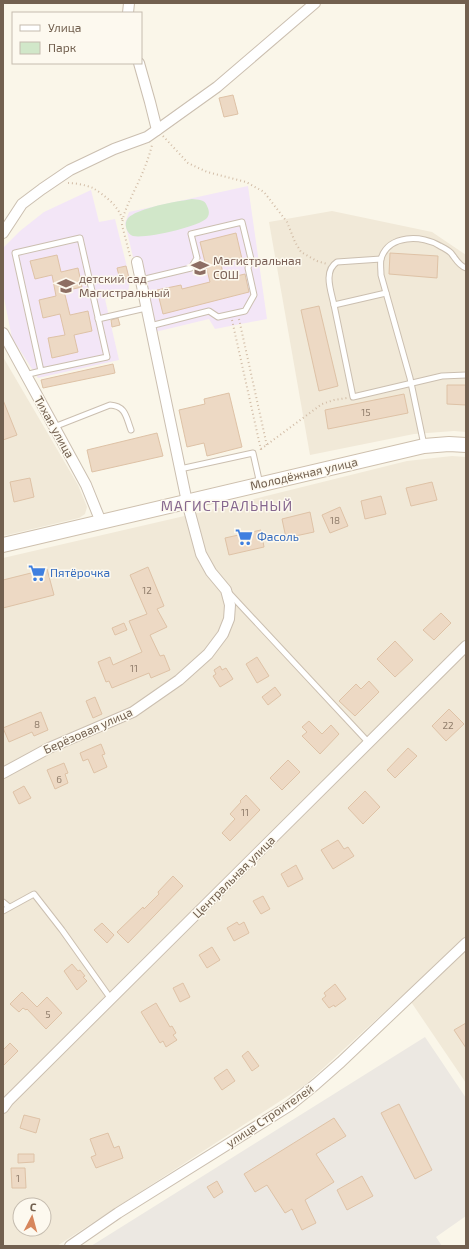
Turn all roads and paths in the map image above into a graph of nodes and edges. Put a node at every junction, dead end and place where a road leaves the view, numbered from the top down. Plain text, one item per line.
1 (315, 3) edge
2 (139, 64) edge
3 (157, 130) junction
4 (52, 182) junction
5 (122, 221) junction
6 (3, 234) edge
7 (133, 259) joint
8 (381, 259) junction
9 (332, 265) junction
10 (466, 268) edge
11 (140, 280) junction
12 (386, 293) junction
13 (334, 305) junction
14 (146, 308) junction
15 (238, 312) junction
16 (231, 314) junction
17 (98, 319) junction
18 (150, 326) junction
19 (3, 334) edge
20 (41, 371) junction
21 (25, 375) junction
22 (466, 375) edge
23 (411, 384) junction
24 (353, 397) junction
25 (54, 427) junction
26 (131, 430) dead end
27 (466, 445) edge
28 (267, 446) junction
29 (424, 446) junction
30 (261, 450) junction
31 (253, 453) junction
32 (180, 469) junction
33 (260, 484) junction
34 (187, 502) junction
35 (101, 522) junction
36 (3, 544) edge
37 (226, 590) junction
38 (466, 646) edge
39 (369, 744) junction
40 (3, 773) edge
41 (3, 902) edge
42 (9, 907) junction
43 (3, 911) edge
44 (466, 943) edge
45 (111, 999) junction
46 (3, 1108) edge
47 (70, 1246) edge

1 - 3 street
2 - 3 street
3 - 4 street
3 - 5 path
3 - 9 path
4 - 5 path
4 - 6 street
5 - 7 path
7 - 11 street
8 - 9 lane
8 - 10 lane
8 - 12 lane
9 - 13 lane
11 - 14 street
11 - 15 lane
12 - 13 lane
12 - 23 lane
13 - 24 lane
14 - 17 lane
14 - 18 street
15 - 16 lane
15 - 28 path
16 - 18 lane
16 - 30 path
17 - 20 lane
17 - 20 lane
18 - 32 street
19 - 21 street, Тихая улица
20 - 21 lane
21 - 25 street, Тихая улица
22 - 23 lane
23 - 24 lane
23 - 29 lane
24 - 28 path
25 - 26 lane
25 - 35 street, Тихая улица
27 - 29 street, Молодёжная улица
28 - 30 path
29 - 33 street, Молодёжная улица
30 - 31 path
31 - 32 lane
31 - 33 lane
32 - 34 street
33 - 34 street, Молодёжная улица
34 - 35 street, Молодёжная улица
34 - 37 street
35 - 36 street, Молодёжная улица
37 - 39 lane
37 - 40 street, Берёзовая улица
38 - 39 street, Центральная улица
39 - 45 street, Центральная улица
41 - 42 lane
42 - 43 lane
42 - 45 lane
44 - 47 street, улица Строителей
45 - 46 street, Центральная улица

